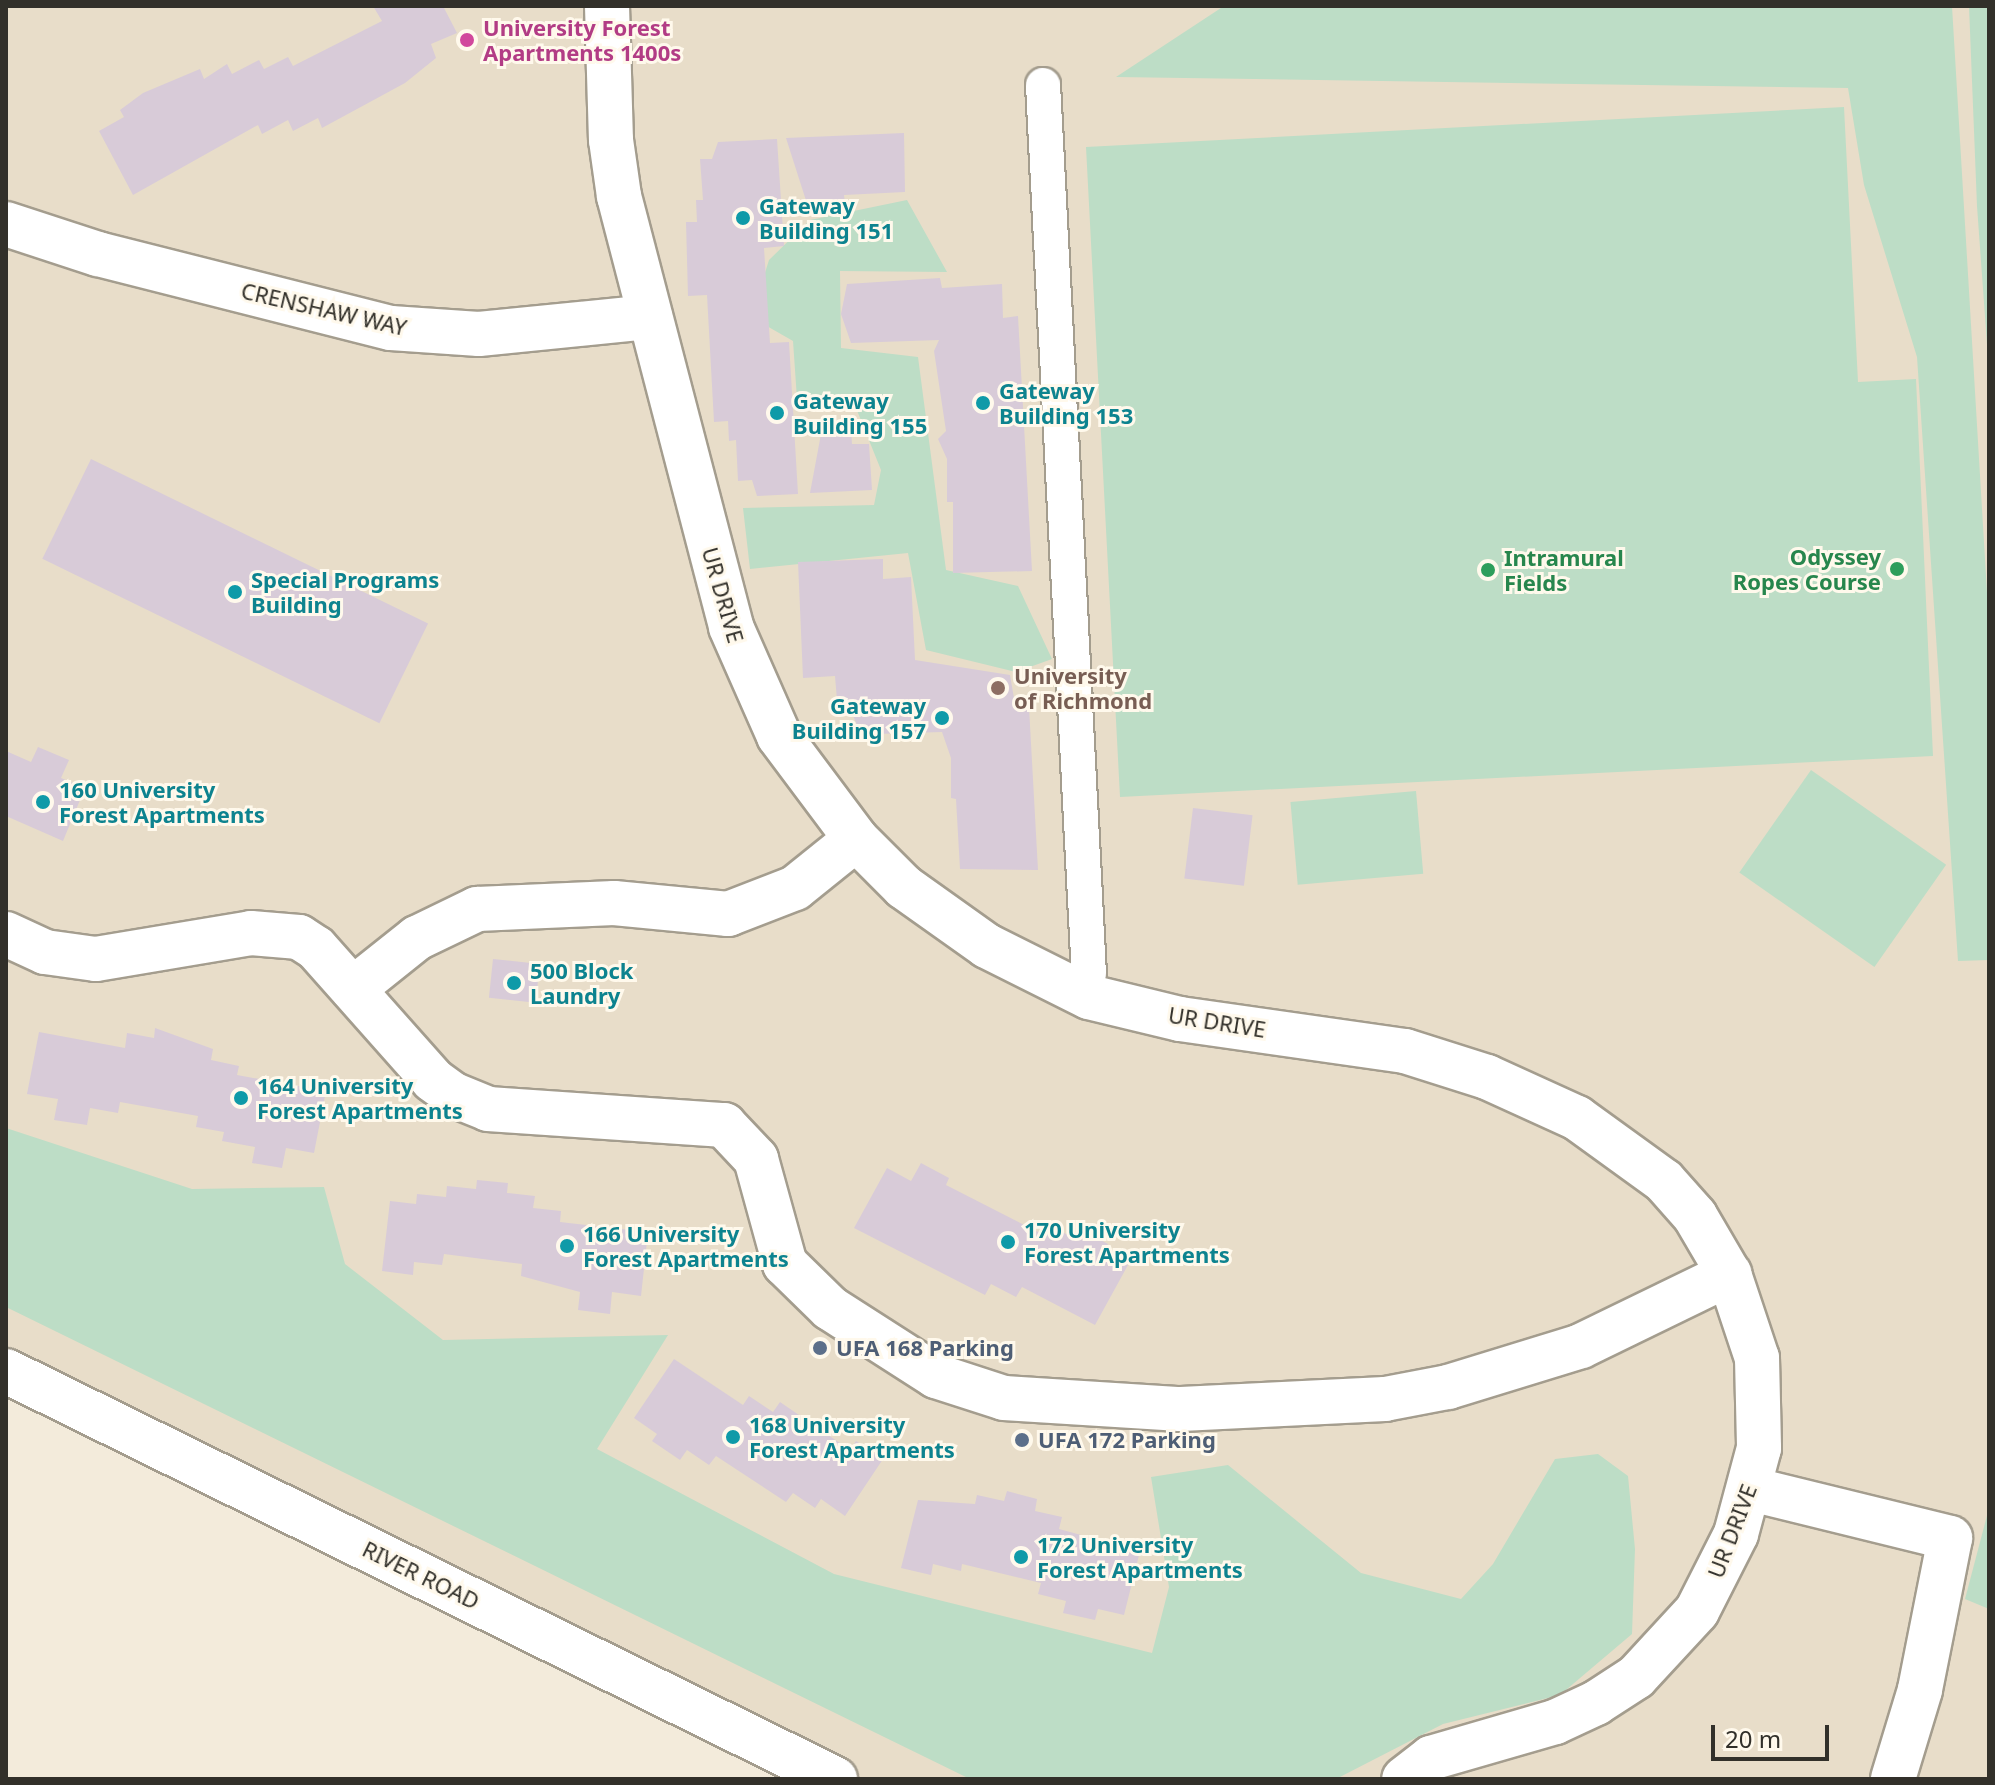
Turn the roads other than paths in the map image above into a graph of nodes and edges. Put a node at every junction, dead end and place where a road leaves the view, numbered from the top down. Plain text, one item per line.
1 (607, 6) edge
2 (1043, 85) dead end
3 (6, 224) edge
4 (650, 317) junction
5 (856, 839) junction
6 (11, 948) edge
7 (1089, 974) dead end
8 (353, 989) junction
9 (1729, 1274) junction
10 (6, 1371) edge
11 (1751, 1489) junction
12 (835, 1779) edge
13 (1404, 1779) edge
14 (1893, 1779) edge

1 - 4 street, UR DRIVE
2 - 7 street
3 - 4 street, CRENSHAW WAY
4 - 5 street, UR DRIVE
5 - 8 street
5 - 9 street, UR DRIVE
6 - 8 street
8 - 9 street
9 - 11 street, UR DRIVE
10 - 12 street, RIVER ROAD
11 - 13 street, UR DRIVE
11 - 14 street

